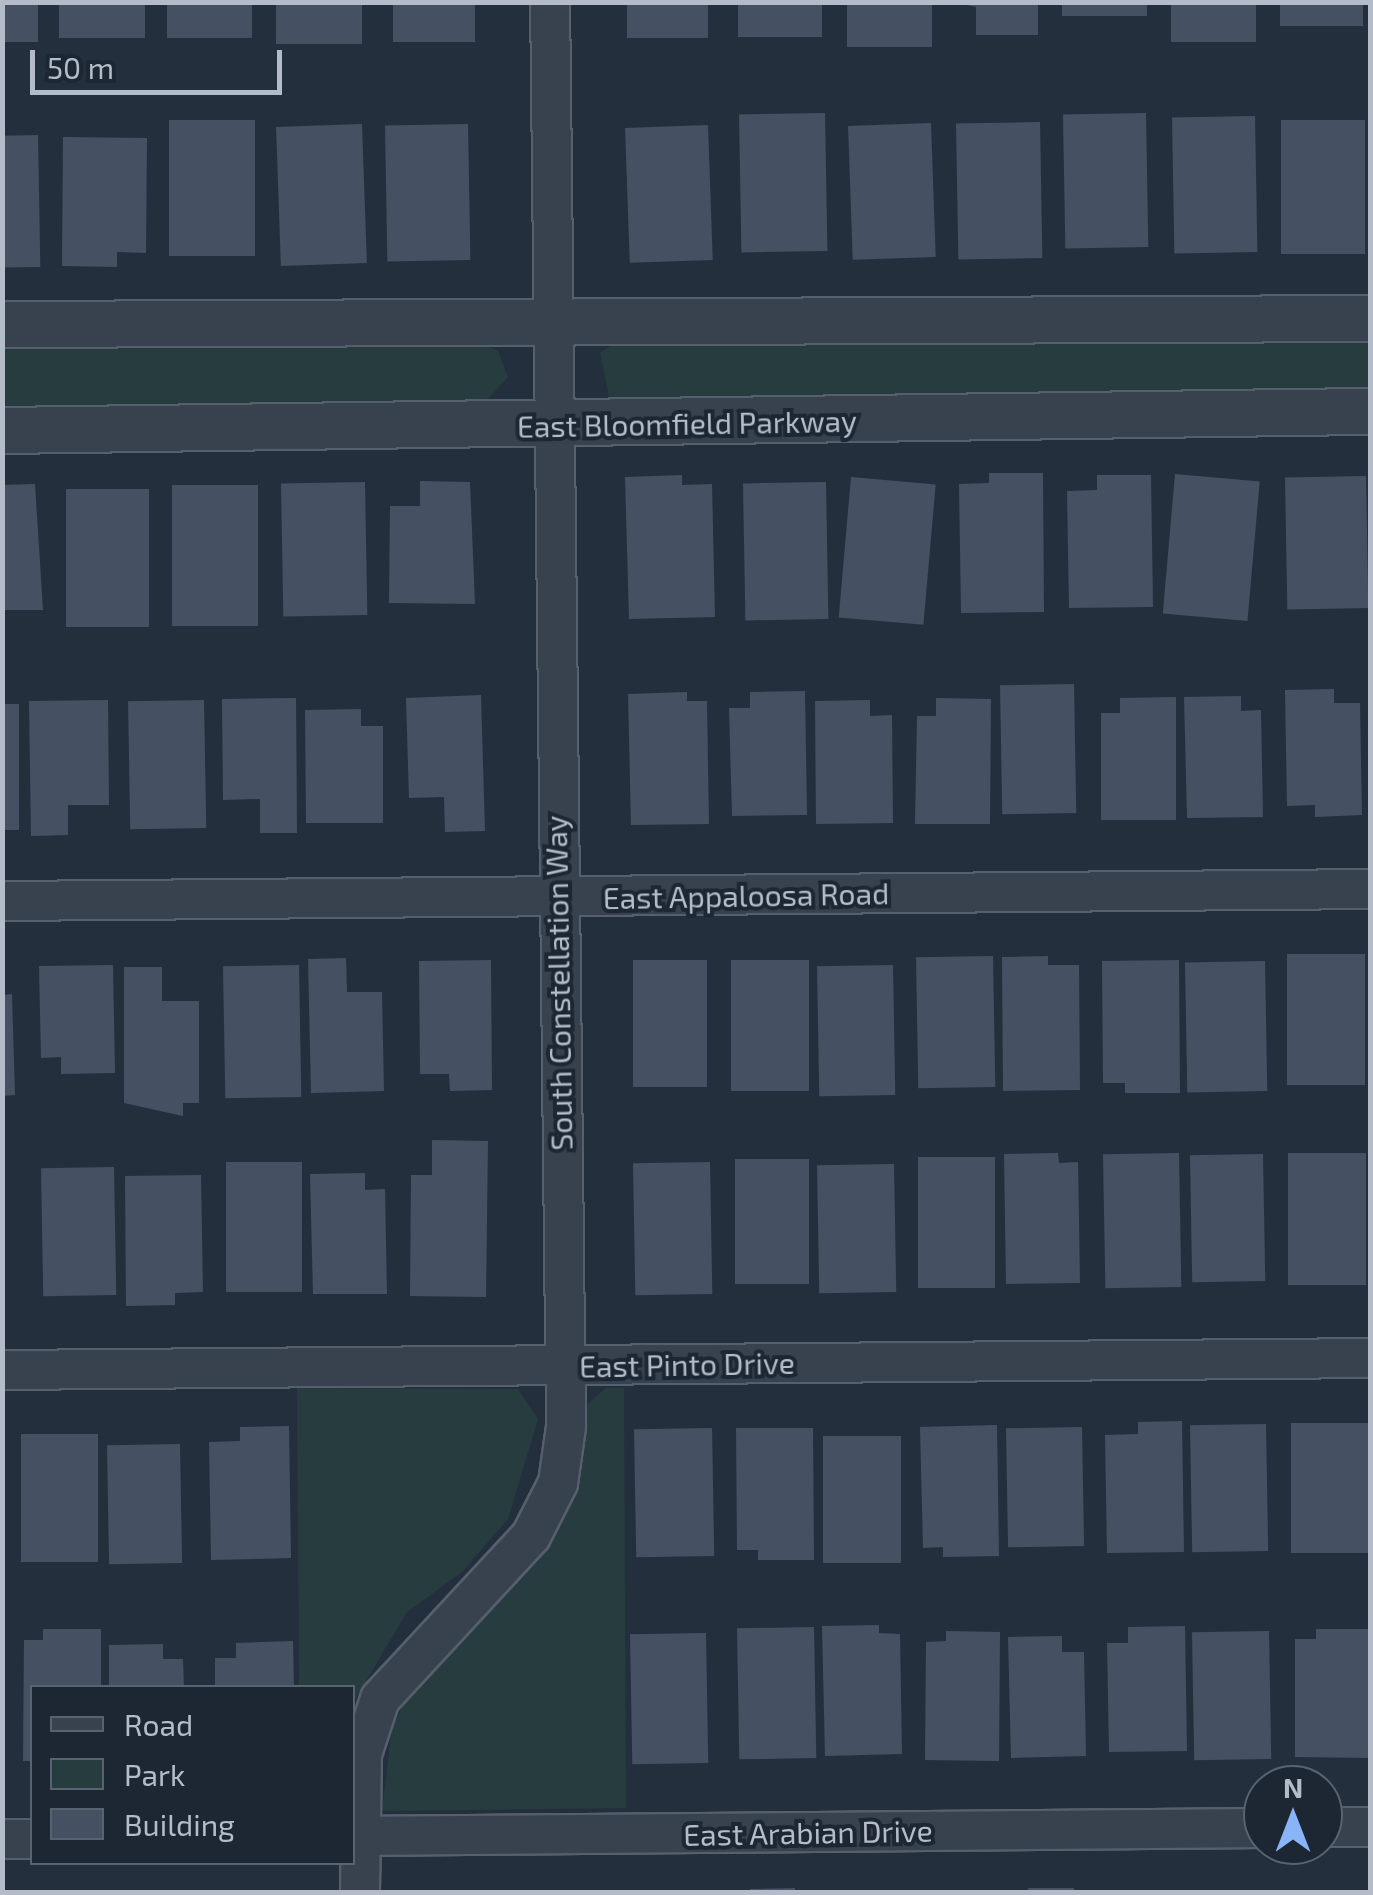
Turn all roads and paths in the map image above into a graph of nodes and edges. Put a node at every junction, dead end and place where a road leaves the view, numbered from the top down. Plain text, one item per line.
1 (550, 2) edge
2 (1370, 318) edge
3 (551, 322) junction
4 (2, 324) edge
5 (1370, 411) edge
6 (553, 425) junction
7 (2, 430) edge
8 (1370, 889) edge
9 (556, 896) junction
10 (2, 901) edge
11 (1370, 1358) edge
12 (565, 1365) junction
13 (2, 1370) edge
14 (1343, 1827) edge
15 (1370, 1827) edge
16 (1243, 1828) edge
17 (356, 1836) edge
18 (30, 1838) edge
19 (2, 1839) edge
20 (360, 1892) edge

1 - 3 street, South Constellation Way
2 - 3 street
3 - 4 street
3 - 6 street, South Constellation Way
5 - 6 street, East Bloomfield Parkway
6 - 7 street, East Bloomfield Parkway
6 - 9 street, South Constellation Way
8 - 9 street, East Appaloosa Road
9 - 10 street, East Appaloosa Road
9 - 12 street, South Constellation Way
11 - 12 street, East Pinto Drive
12 - 13 street, East Pinto Drive
12 - 17 street, South Constellation Way
14 - 15 street
16 - 17 street, East Arabian Drive
17 - 20 street, South Constellation Way
18 - 19 street

